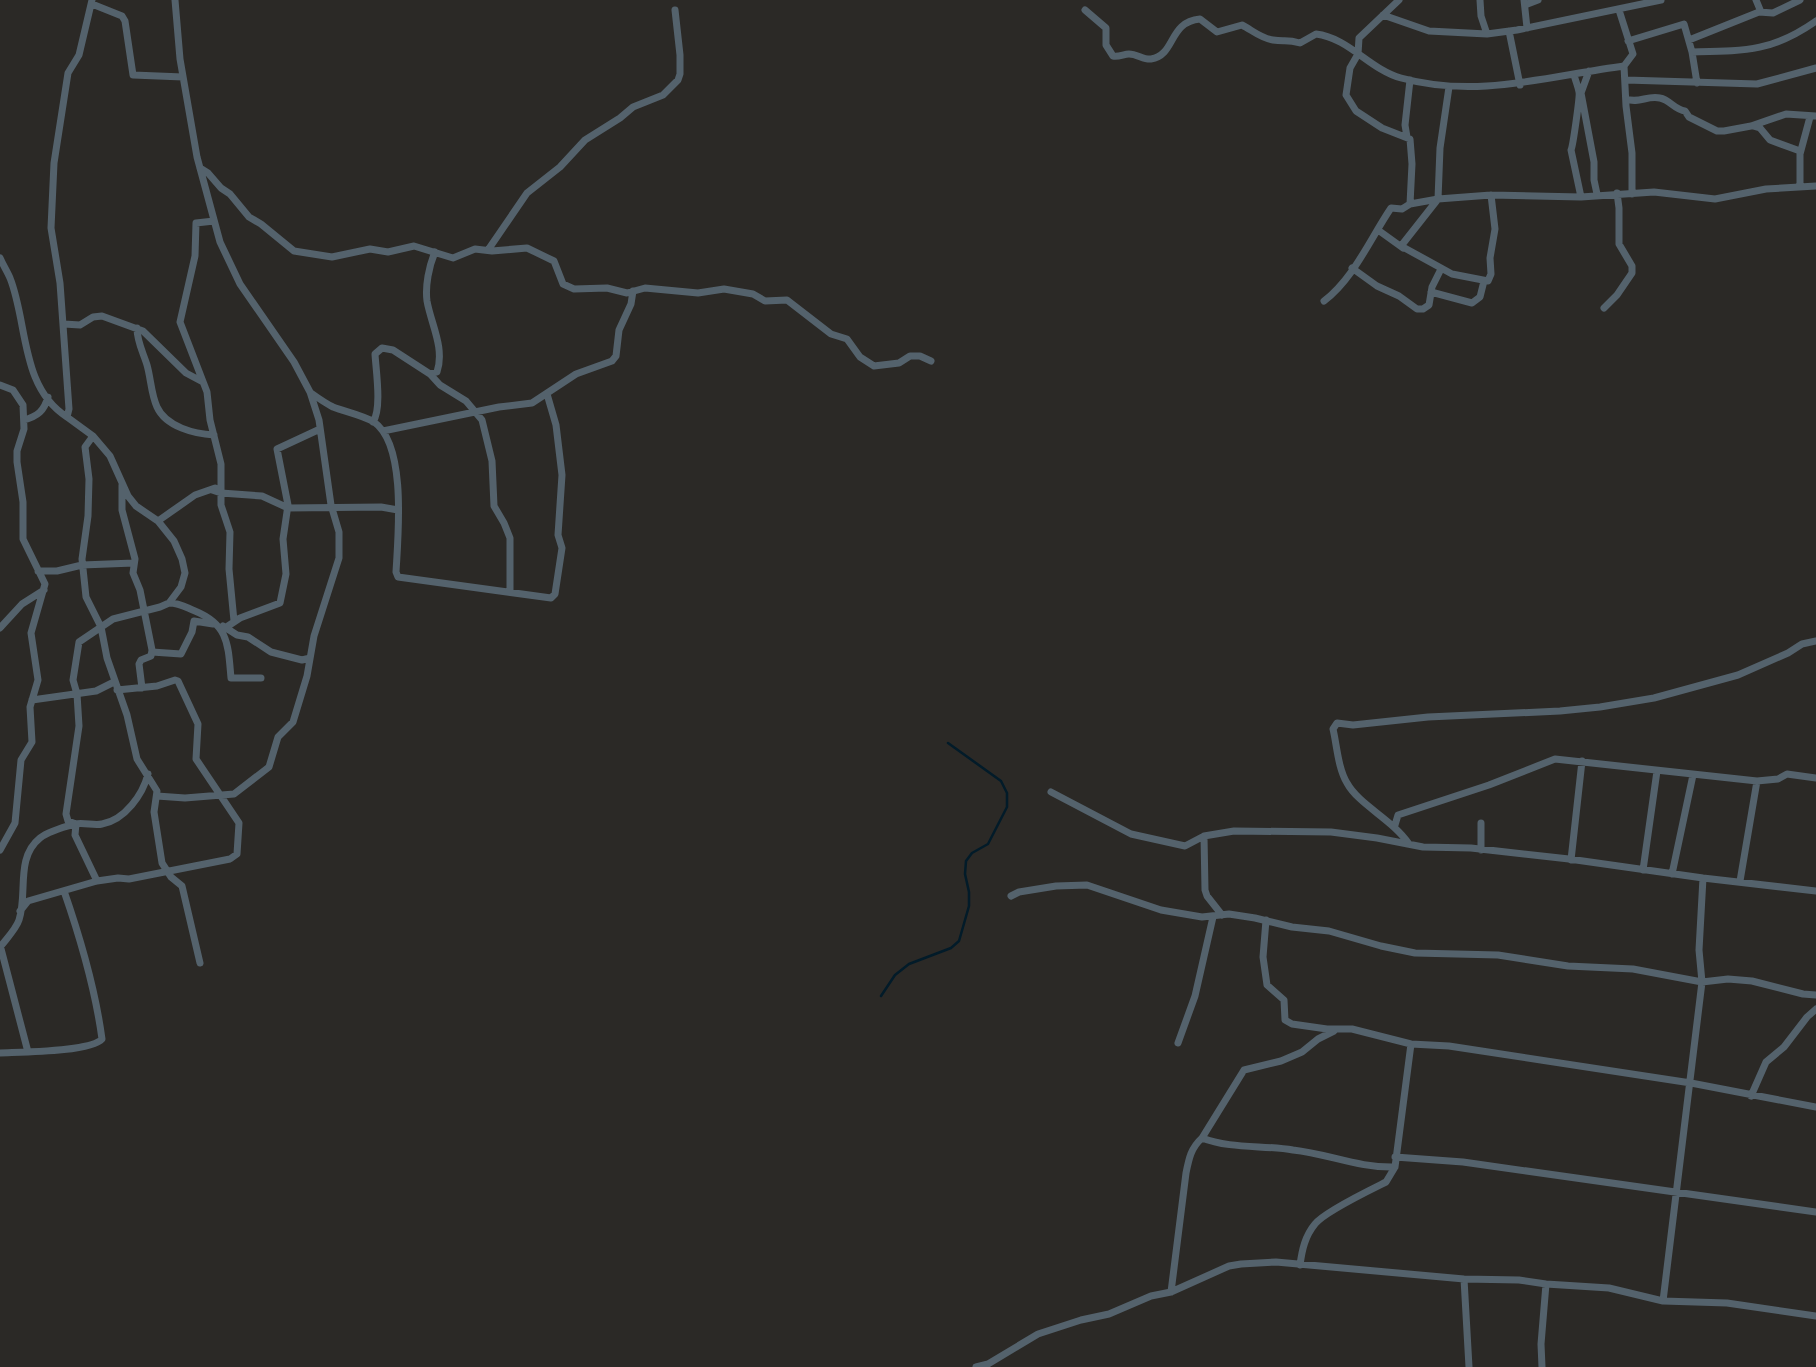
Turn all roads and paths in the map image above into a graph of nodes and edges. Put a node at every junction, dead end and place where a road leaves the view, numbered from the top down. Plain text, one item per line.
1 (175, 0) edge
2 (1399, 0) edge
3 (1480, 0) edge
4 (1538, 0) edge
5 (1661, 0) edge
6 (1756, 0) edge
7 (1800, 0) edge
8 (92, 2) edge
9 (1525, 2) edge
10 (1644, 2) edge
11 (675, 10) dead end
12 (1085, 10) dead end
13 (1619, 10) junction
14 (1761, 12) junction
15 (1383, 15) junction
16 (1816, 21) edge
17 (1528, 28) junction
18 (1509, 31) junction
19 (1487, 34) junction
20 (1689, 40) junction
21 (1628, 41) junction
22 (1692, 52) junction
23 (1358, 54) junction
24 (1624, 66) junction
25 (1816, 68) edge
26 (1589, 71) junction
27 (1574, 75) junction
28 (183, 77) junction
29 (1410, 80) junction
30 (1626, 80) junction
31 (1697, 83) junction
32 (1520, 85) junction
33 (1450, 87) junction
34 (1626, 99) junction
35 (1813, 117) edge
36 (1751, 126) junction
37 (1407, 137) junction
38 (1800, 151) junction
39 (200, 168) junction
40 (1816, 186) edge
41 (1800, 187) junction
42 (1617, 193) junction
43 (1597, 194) junction
44 (1632, 194) junction
45 (1491, 195) junction
46 (1580, 197) junction
47 (1438, 199) junction
48 (1410, 204) junction
49 (214, 221) junction
50 (1378, 230) junction
51 (1401, 246) junction
52 (488, 250) junction
53 (435, 252) junction
54 (0, 258) edge
55 (1352, 268) junction
56 (1441, 269) junction
57 (1484, 281) junction
58 (634, 291) junction
59 (1431, 292) junction
60 (1324, 302) dead end
61 (1604, 308) dead end
62 (64, 324) junction
63 (137, 328) junction
64 (931, 361) dead end
65 (430, 374) junction
66 (202, 381) junction
67 (0, 385) edge
68 (310, 392) junction
69 (547, 394) junction
70 (48, 397) junction
71 (477, 411) junction
72 (67, 417) junction
73 (24, 420) junction
74 (373, 422) junction
75 (320, 429) junction
76 (383, 430) junction
77 (214, 435) junction
78 (93, 436) junction
79 (221, 483) junction
80 (122, 484) junction
81 (212, 490) junction
82 (221, 493) junction
83 (288, 508) junction
84 (331, 508) junction
85 (398, 510) junction
86 (158, 521) junction
87 (134, 563) junction
88 (82, 565) junction
89 (38, 571) junction
90 (44, 590) junction
91 (510, 592) junction
92 (178, 599) junction
93 (145, 611) junction
94 (233, 621) junction
95 (101, 627) junction
96 (0, 628) edge
97 (224, 629) junction
98 (1816, 641) edge
99 (152, 652) junction
100 (310, 658) junction
101 (261, 678) dead end
102 (114, 682) junction
103 (142, 688) junction
104 (117, 690) junction
105 (77, 694) junction
106 (32, 700) junction
107 (1582, 761) junction
108 (1657, 771) junction
109 (148, 774) junction
110 (1693, 775) junction
111 (1816, 778) edge
112 (1757, 780) junction
113 (1051, 792) dead end
114 (221, 794) junction
115 (157, 796) junction
116 (1481, 823) dead end
117 (76, 824) junction
118 (1395, 825) junction
119 (1204, 836) junction
120 (1409, 844) junction
121 (0, 850) edge
122 (1481, 850) junction
123 (1571, 860) junction
124 (165, 870) junction
125 (1643, 870) junction
126 (1672, 874) junction
127 (1703, 878) junction
128 (97, 881) junction
129 (1740, 881) junction
130 (64, 891) junction
131 (1816, 891) edge
132 (1011, 897) dead end
133 (20, 911) junction
134 (1222, 915) junction
135 (1213, 917) junction
136 (1266, 920) junction
137 (0, 945) edge
138 (200, 962) dead end
139 (1702, 982) junction
140 (1816, 995) edge
141 (1816, 1009) edge
142 (1338, 1029) junction
143 (1178, 1043) dead end
144 (1411, 1044) junction
145 (27, 1052) junction
146 (0, 1053) edge
147 (1690, 1083) junction
148 (1751, 1096) junction
149 (1816, 1108) edge
150 (1202, 1138) junction
151 (1395, 1157) junction
152 (1395, 1167) junction
153 (1675, 1192) junction
154 (1816, 1212) edge
155 (1300, 1265) junction
156 (1464, 1279) junction
157 (1546, 1284) junction
158 (1171, 1292) junction
159 (1663, 1301) junction
160 (1816, 1316) edge
161 (976, 1367) edge
162 (1469, 1367) edge
163 (1542, 1367) edge

1 - 28 street
2 - 15 street
3 - 19 street
4 - 9 street
5 - 10 street
6 - 14 street
7 - 14 street
8 - 28 street
8 - 62 street
9 - 17 street
10 - 13 street
11 - 52 street
12 - 23 street
13 - 17 street
13 - 21 street
14 - 20 street
15 - 19 street
15 - 23 street
16 - 22 street
17 - 18 street
18 - 19 street
18 - 32 street
20 - 21 street
20 - 22 street
21 - 24 street
22 - 31 street
23 - 29 street
23 - 37 street
24 - 26 street
24 - 30 street
25 - 31 street
26 - 27 street
26 - 43 street
27 - 32 street
27 - 46 street
28 - 39 street
29 - 33 street
29 - 37 street
30 - 31 street
30 - 34 street
32 - 33 street
33 - 47 street
34 - 36 street
34 - 44 street
35 - 36 street
35 - 38 street
36 - 38 street
37 - 48 street
38 - 41 street
39 - 49 street
39 - 53 street
40 - 41 street
41 - 44 street
42 - 43 street
42 - 44 street
42 - 61 street
43 - 46 street
45 - 46 street
45 - 47 street
45 - 57 street
47 - 48 street
47 - 51 street
48 - 50 street
49 - 66 street
49 - 68 street
50 - 51 street
50 - 55 street
51 - 56 street
52 - 53 street
52 - 58 street
53 - 65 street
54 - 70 street
55 - 59 street
55 - 60 street
56 - 57 street
56 - 59 street
57 - 59 street
58 - 64 street
58 - 69 street
62 - 63 street
62 - 72 street
63 - 66 street
63 - 77 street
65 - 71 street
65 - 74 street
66 - 77 street
67 - 73 street
68 - 74 street
68 - 75 street
69 - 71 street
69 - 91 street
70 - 72 street
70 - 73 street
71 - 76 street
71 - 91 street
72 - 78 street
73 - 89 street
74 - 76 street
75 - 83 street
75 - 84 street
76 - 85 street
77 - 79 street
78 - 80 street
78 - 88 street
79 - 81 street
79 - 82 street
80 - 86 street
80 - 87 street
81 - 82 street
81 - 86 street
82 - 83 street
82 - 94 street
83 - 84 street
83 - 94 street
84 - 85 street
84 - 100 street
85 - 91 street
86 - 92 street
87 - 88 street
87 - 93 street
88 - 89 street
88 - 95 street
89 - 90 street
90 - 96 street
90 - 106 street
92 - 93 street
92 - 97 street
93 - 95 street
93 - 99 street
94 - 97 street
95 - 102 street
95 - 105 street
97 - 99 street
97 - 100 street
97 - 101 street
98 - 118 street
99 - 103 street
100 - 114 street
102 - 104 street
102 - 105 street
103 - 104 street
103 - 114 street
104 - 109 street
105 - 106 street
105 - 117 street
106 - 121 street
107 - 108 street
107 - 118 street
107 - 123 street
108 - 110 street
108 - 125 street
109 - 115 street
109 - 117 street
110 - 112 street
110 - 126 street
111 - 112 street
112 - 129 street
113 - 119 street
114 - 115 street
114 - 124 street
115 - 124 street
116 - 122 street
117 - 128 street
117 - 133 street
118 - 120 street
119 - 120 street
119 - 134 street
120 - 122 street
122 - 123 street
123 - 125 street
124 - 128 street
124 - 138 street
125 - 126 street
126 - 127 street
127 - 129 street
127 - 139 street
128 - 130 street
129 - 131 street
130 - 133 street
130 - 145 street
132 - 135 street
133 - 137 street
134 - 135 street
134 - 136 street
135 - 143 street
136 - 139 street
136 - 142 street
137 - 145 street
139 - 140 street
139 - 147 street
141 - 148 street
142 - 144 street
142 - 150 street
144 - 147 street
144 - 151 street
145 - 146 street
147 - 148 street
147 - 153 street
148 - 149 street
150 - 152 street
150 - 158 street
151 - 152 street
151 - 153 street
152 - 155 street
153 - 154 street
153 - 159 street
155 - 156 street
155 - 158 street
156 - 157 street
156 - 162 street
157 - 159 street
157 - 163 street
158 - 161 street
159 - 160 street

